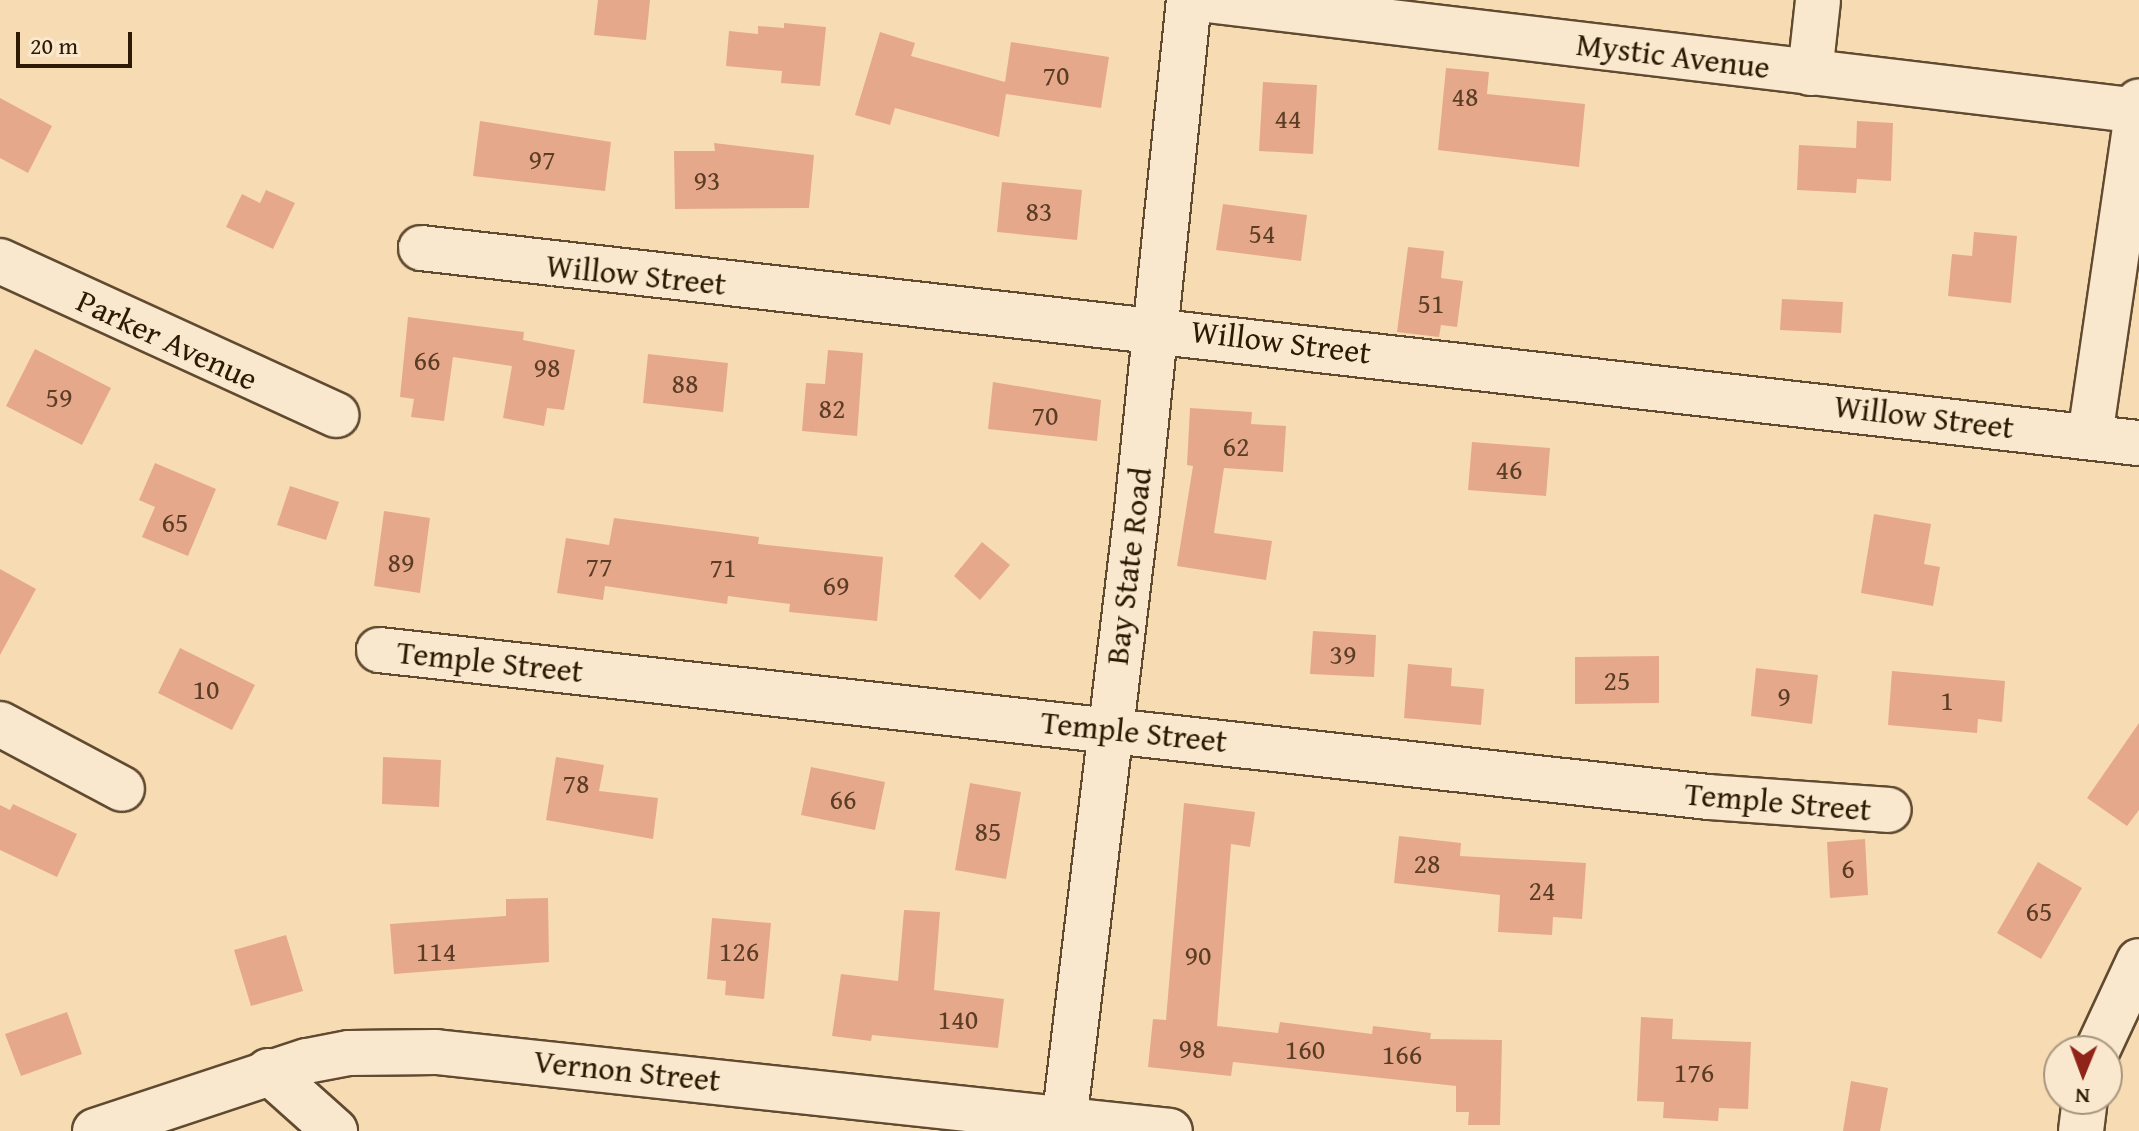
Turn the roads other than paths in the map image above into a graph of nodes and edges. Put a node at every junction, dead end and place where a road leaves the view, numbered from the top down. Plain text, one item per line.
1 (1189, 0) edge
2 (1207, 0) edge
3 (1818, 0) edge
4 (1810, 73) junction
5 (2139, 108) edge
6 (421, 248) dead end
7 (0, 261) edge
8 (1155, 328) junction
9 (336, 415) dead end
10 (2090, 436) junction
11 (2139, 443) edge
12 (379, 650) dead end
13 (0, 724) edge
14 (1110, 729) junction
15 (122, 789) dead end
16 (1889, 810) dead end
17 (2139, 961) edge
18 (2104, 1035) edge
19 (268, 1071) junction
20 (1064, 1125) edge
21 (95, 1131) edge
22 (335, 1131) edge
23 (1170, 1131) edge

1 - 8 street, Bay State Road
2 - 4 street, Mystic Avenue
3 - 4 street
4 - 5 street, Mystic Avenue
5 - 10 street
6 - 8 street, Willow Street
7 - 9 street, Parker Avenue
8 - 10 street, Willow Street
8 - 14 street, Bay State Road
10 - 11 street, Willow Street
12 - 14 street, Temple Street
13 - 15 street
14 - 16 street, Temple Street
14 - 20 street, Bay State Road
17 - 18 street
19 - 20 street, Vernon Street
19 - 21 street, Vernon Street
19 - 22 street
20 - 23 street, Vernon Street

